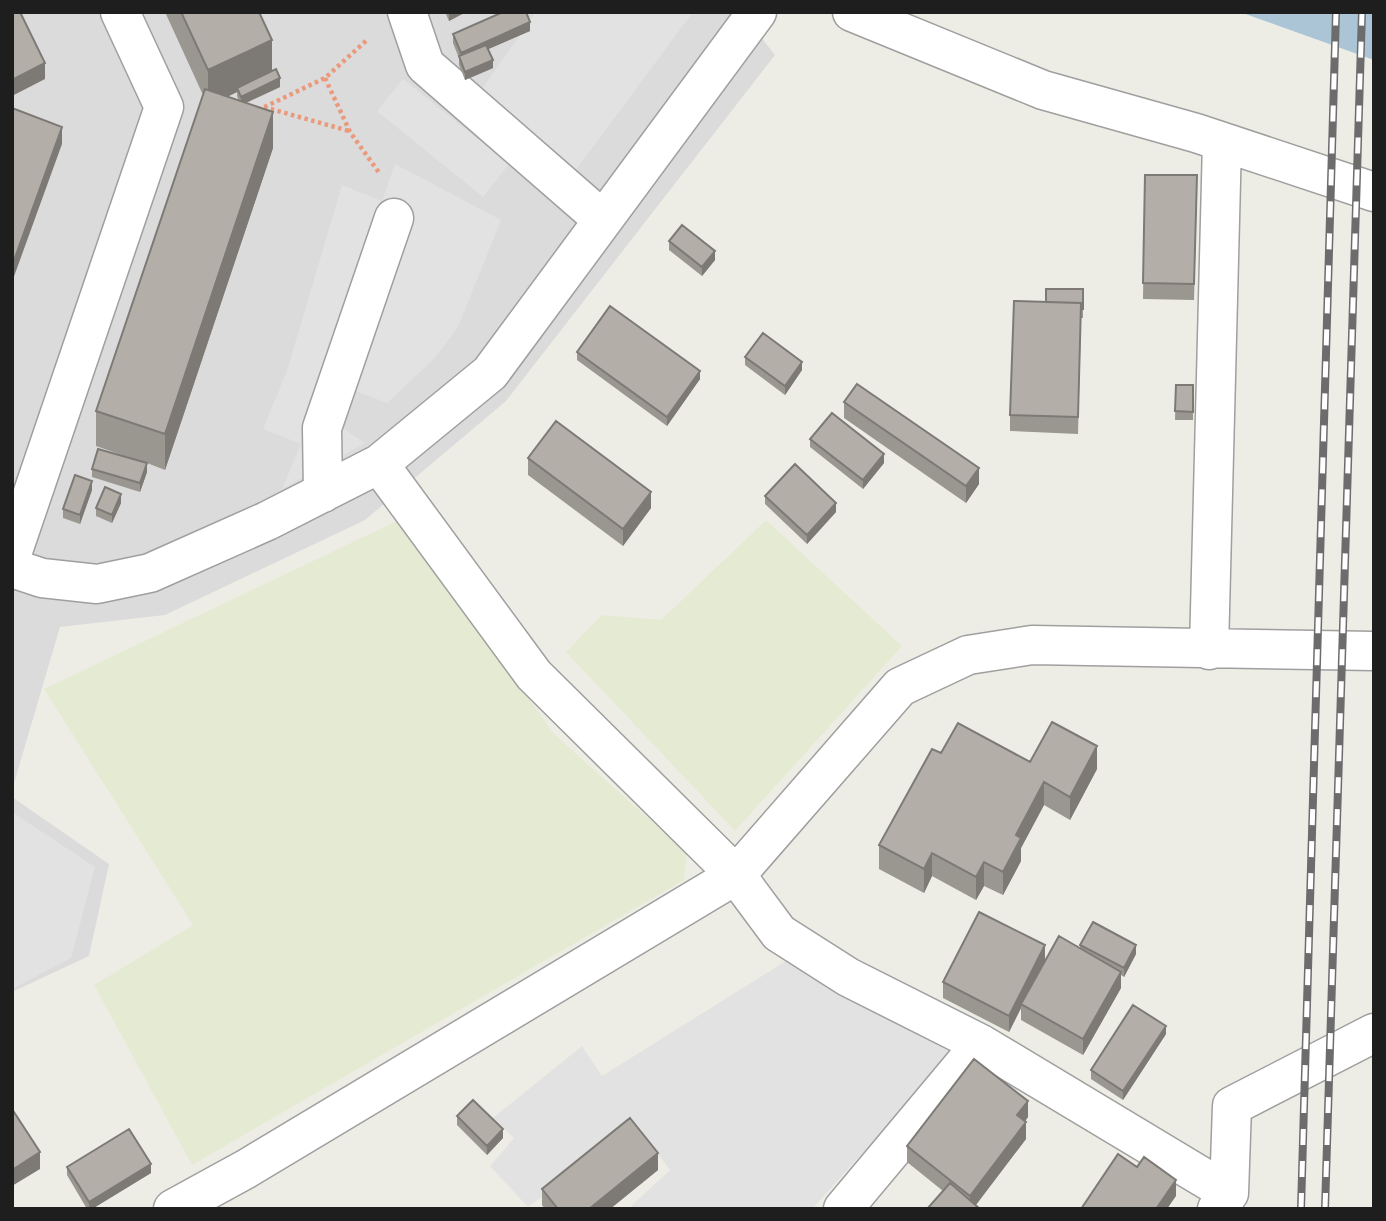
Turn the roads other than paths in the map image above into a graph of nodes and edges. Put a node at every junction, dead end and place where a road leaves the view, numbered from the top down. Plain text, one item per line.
1 (120, 12) edge
2 (757, 12) edge
3 (852, 12) edge
4 (409, 17) edge
5 (1222, 142) junction
6 (1374, 192) edge
7 (394, 218) road end
8 (603, 219) junction
9 (379, 464) junction
10 (323, 493) junction
11 (12, 555) edge
12 (12, 568) edge
13 (1209, 650) junction
14 (1374, 651) edge
15 (736, 875) junction
16 (1374, 1033) edge
17 (981, 1044) junction
18 (1223, 1201) edge
19 (173, 1209) edge
20 (843, 1209) edge

1 - 11 street
2 - 8 street
3 - 5 street
4 - 8 street
5 - 6 street
5 - 13 street
7 - 10 street
8 - 9 street
9 - 10 street
9 - 15 street
10 - 12 street
13 - 14 street
13 - 15 street
15 - 17 street
15 - 19 street
16 - 18 street
17 - 18 street
17 - 20 street

